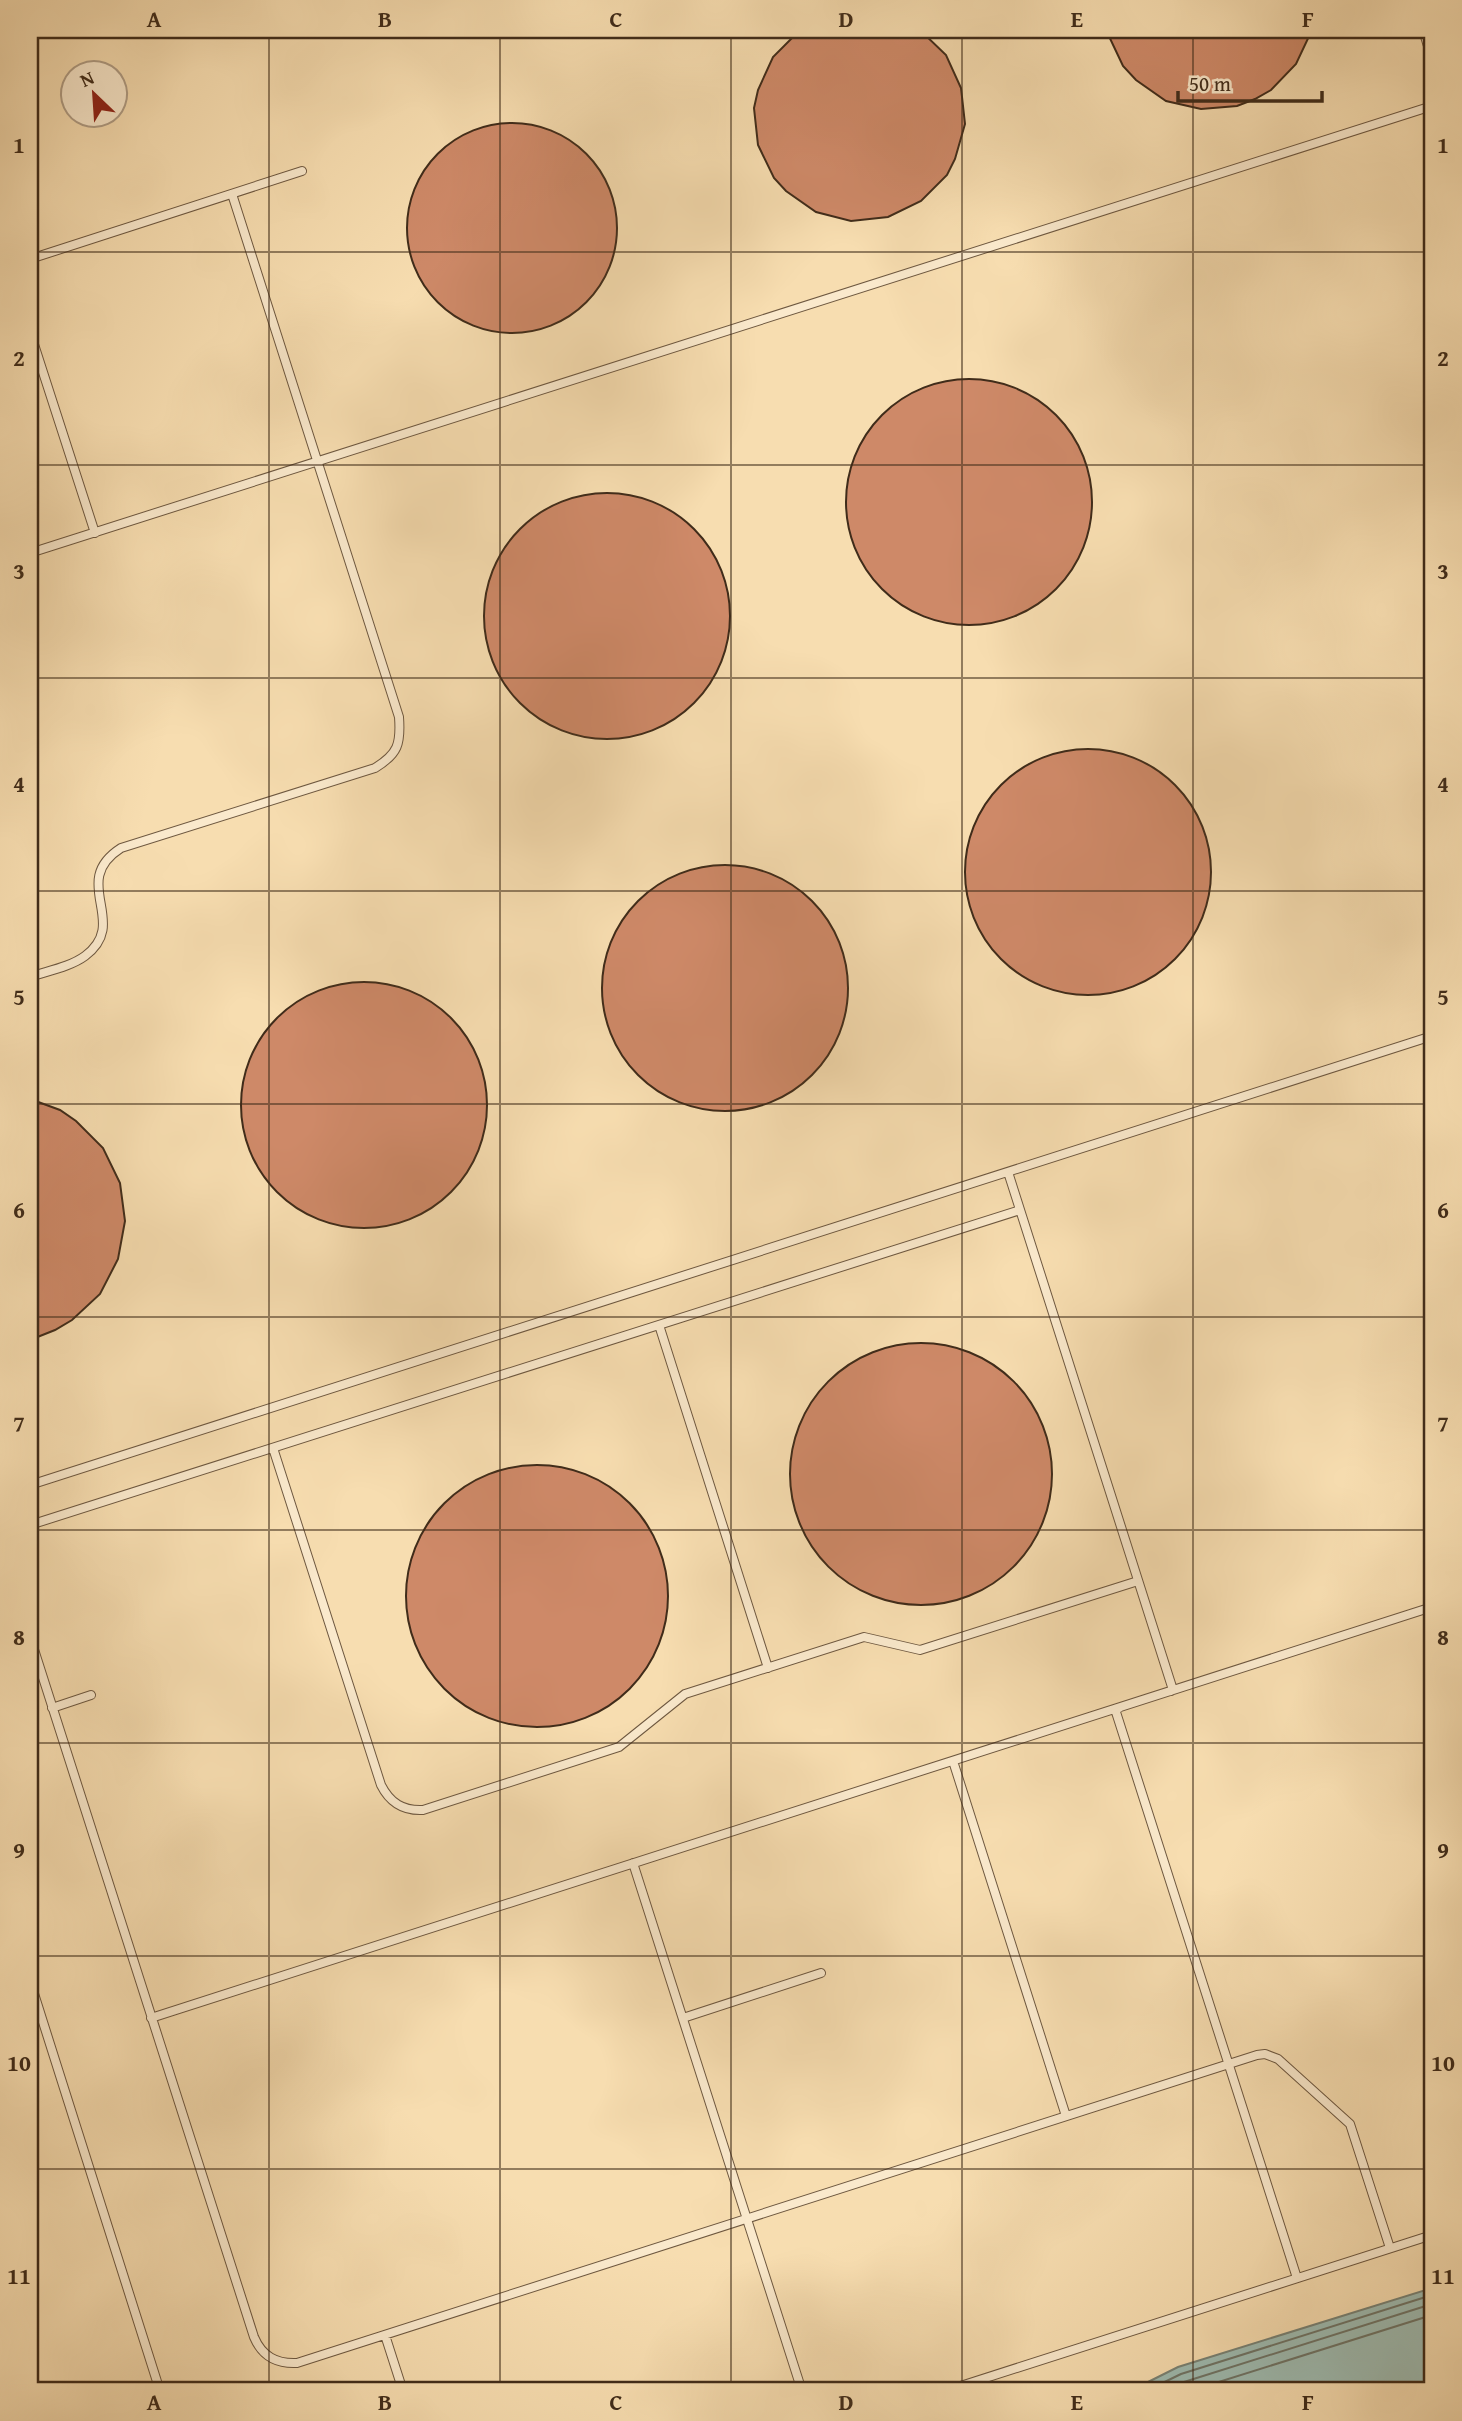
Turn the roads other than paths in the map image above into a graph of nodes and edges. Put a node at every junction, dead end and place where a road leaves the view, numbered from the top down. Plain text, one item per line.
1 (1423, 30) edge
2 (1432, 59) edge
3 (1432, 106) edge
4 (302, 172) dead end
5 (232, 194) junction
6 (30, 259) edge
7 (30, 331) edge
8 (318, 462) junction
9 (95, 533) junction
10 (30, 554) edge
11 (30, 977) edge
12 (1432, 1036) edge
13 (1008, 1172) junction
14 (1020, 1210) junction
15 (659, 1325) junction
16 (273, 1448) junction
17 (30, 1485) edge
18 (30, 1525) edge
19 (1138, 1580) junction
20 (1432, 1607) edge
21 (30, 1637) edge
22 (768, 1668) junction
23 (91, 1695) dead end
24 (52, 1708) junction
25 (953, 1761) junction
26 (633, 1863) junction
27 (821, 1973) dead end
28 (30, 1982) edge
29 (152, 2018) junction
30 (683, 2018) junction
31 (1228, 2064) junction
32 (1066, 2116) junction
33 (747, 2219) junction
34 (1432, 2235) edge
35 (1390, 2248) junction
36 (1297, 2278) junction
37 (385, 2335) junction
38 (160, 2391) edge
39 (403, 2391) edge
40 (802, 2391) edge
41 (945, 2391) edge

1 - 2 lane
3 - 8 lane
4 - 5 lane
5 - 6 lane
5 - 8 lane
7 - 9 lane
8 - 9 lane
8 - 11 lane
9 - 10 lane
12 - 13 lane
13 - 14 lane
13 - 17 lane
14 - 15 lane
14 - 19 lane
15 - 16 lane
15 - 22 lane
16 - 18 lane
16 - 22 lane
19 - 22 lane
19 - 31 lane
20 - 25 lane
21 - 24 lane
23 - 24 lane
24 - 29 lane
25 - 26 lane
25 - 32 lane
26 - 29 lane
26 - 30 lane
27 - 30 lane
28 - 38 lane
29 - 37 lane
30 - 33 lane
31 - 32 lane
31 - 35 lane
31 - 36 lane
32 - 33 lane
33 - 37 lane
33 - 40 lane
34 - 35 lane
35 - 36 lane
36 - 41 lane
37 - 39 lane

